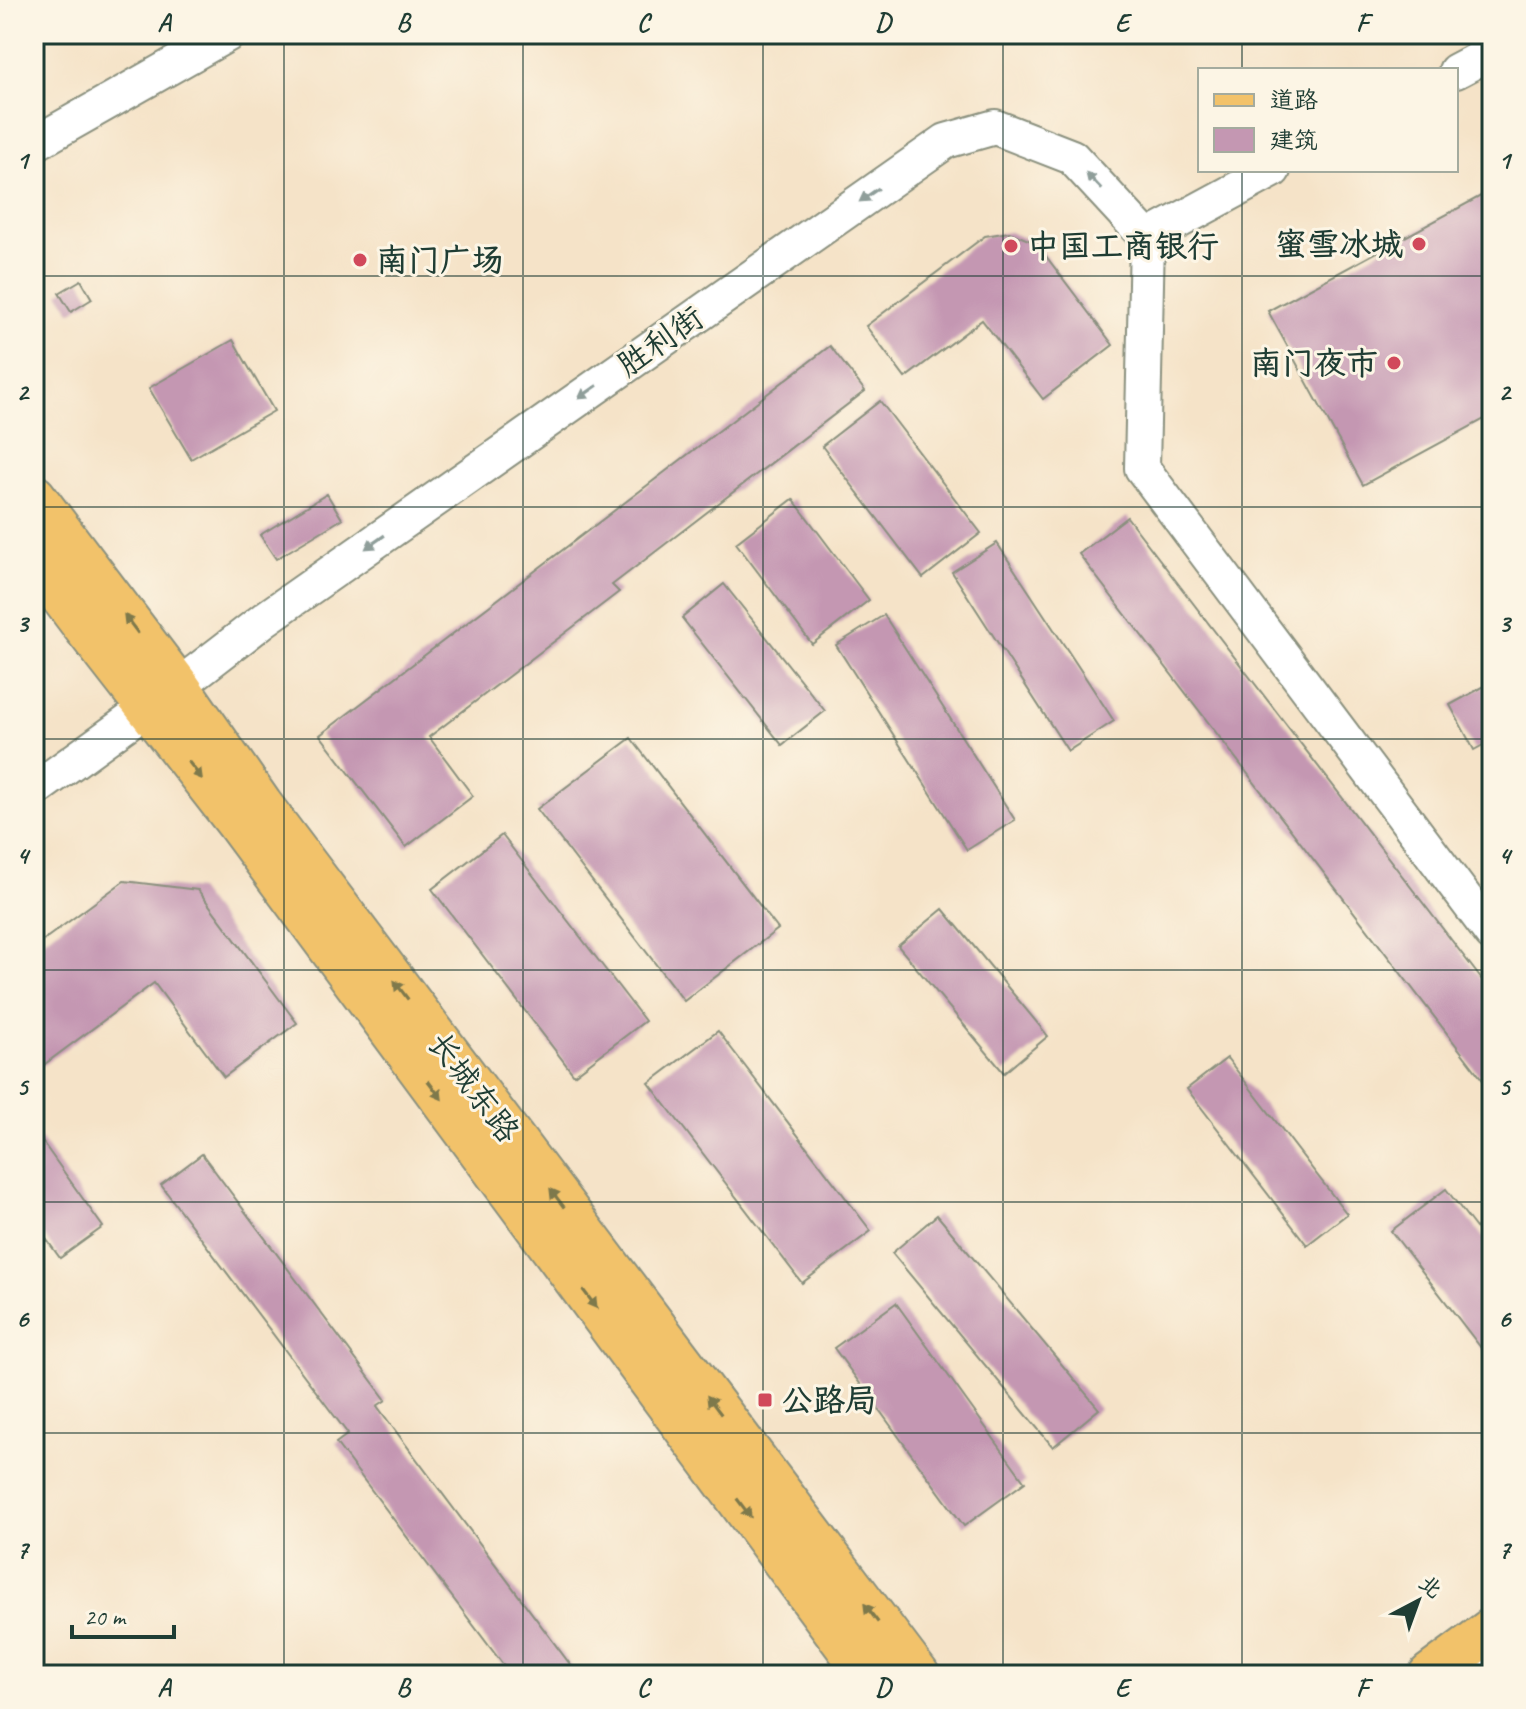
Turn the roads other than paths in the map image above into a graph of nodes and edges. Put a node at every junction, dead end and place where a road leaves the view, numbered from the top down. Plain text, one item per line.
1 (228, 34) edge
2 (1492, 52) edge
3 (1458, 70) edge
4 (34, 144) edge
5 (1269, 172) edge
6 (1147, 238) junction
7 (34, 496) edge
8 (34, 560) edge
9 (162, 697) junction
10 (34, 790) edge
11 (1492, 934) edge
12 (1492, 1629) edge
13 (1492, 1672) edge
14 (868, 1675) edge
15 (918, 1675) edge
16 (1430, 1675) edge
17 (1487, 1675) edge

1 - 4 street
2 - 3 street
5 - 6 street
6 -> 9 street, 胜利街
6 - 11 street
9 -> 7 main road, 长城东路
8 - 9 main road, 长城东路
9 - 10 street, 胜利街
9 -> 14 main road, 长城东路
15 -> 9 main road, 长城东路
12 - 16 main road
13 - 17 street

